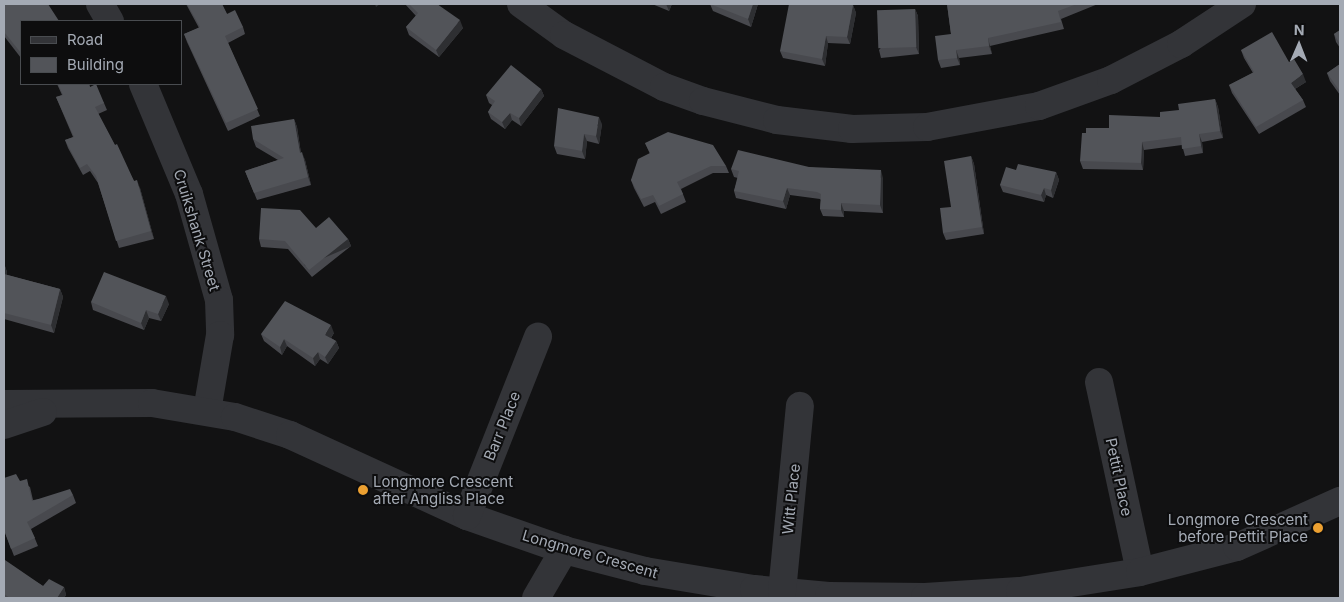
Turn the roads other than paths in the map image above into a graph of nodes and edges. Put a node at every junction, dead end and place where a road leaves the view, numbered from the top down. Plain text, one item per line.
1 (100, 4) edge
2 (521, 4) edge
3 (1242, 4) edge
4 (109, 20) edge
5 (143, 85) edge
6 (538, 336) dead end
7 (1099, 382) dead end
8 (4, 404) edge
9 (59, 406) junction
10 (800, 406) dead end
11 (207, 411) junction
12 (4, 425) edge
13 (1340, 501) edge
14 (467, 516) junction
15 (564, 550) junction
16 (1140, 572) junction
17 (782, 592) junction
18 (536, 598) edge

1 - 4 street
2 - 3 street
5 - 11 street, Cruikshank Street
6 - 14 street, Barr Place
7 - 16 street, Pettit Place
8 - 9 street, Longmore Crescent
9 - 11 street, Longmore Crescent
9 - 12 street, Longmore Crescent
10 - 17 street, Witt Place
11 - 14 street, Longmore Crescent
13 - 16 street, Longmore Crescent
14 - 15 street, Longmore Crescent
15 - 17 street, Longmore Crescent
15 - 18 street
16 - 17 street, Longmore Crescent

